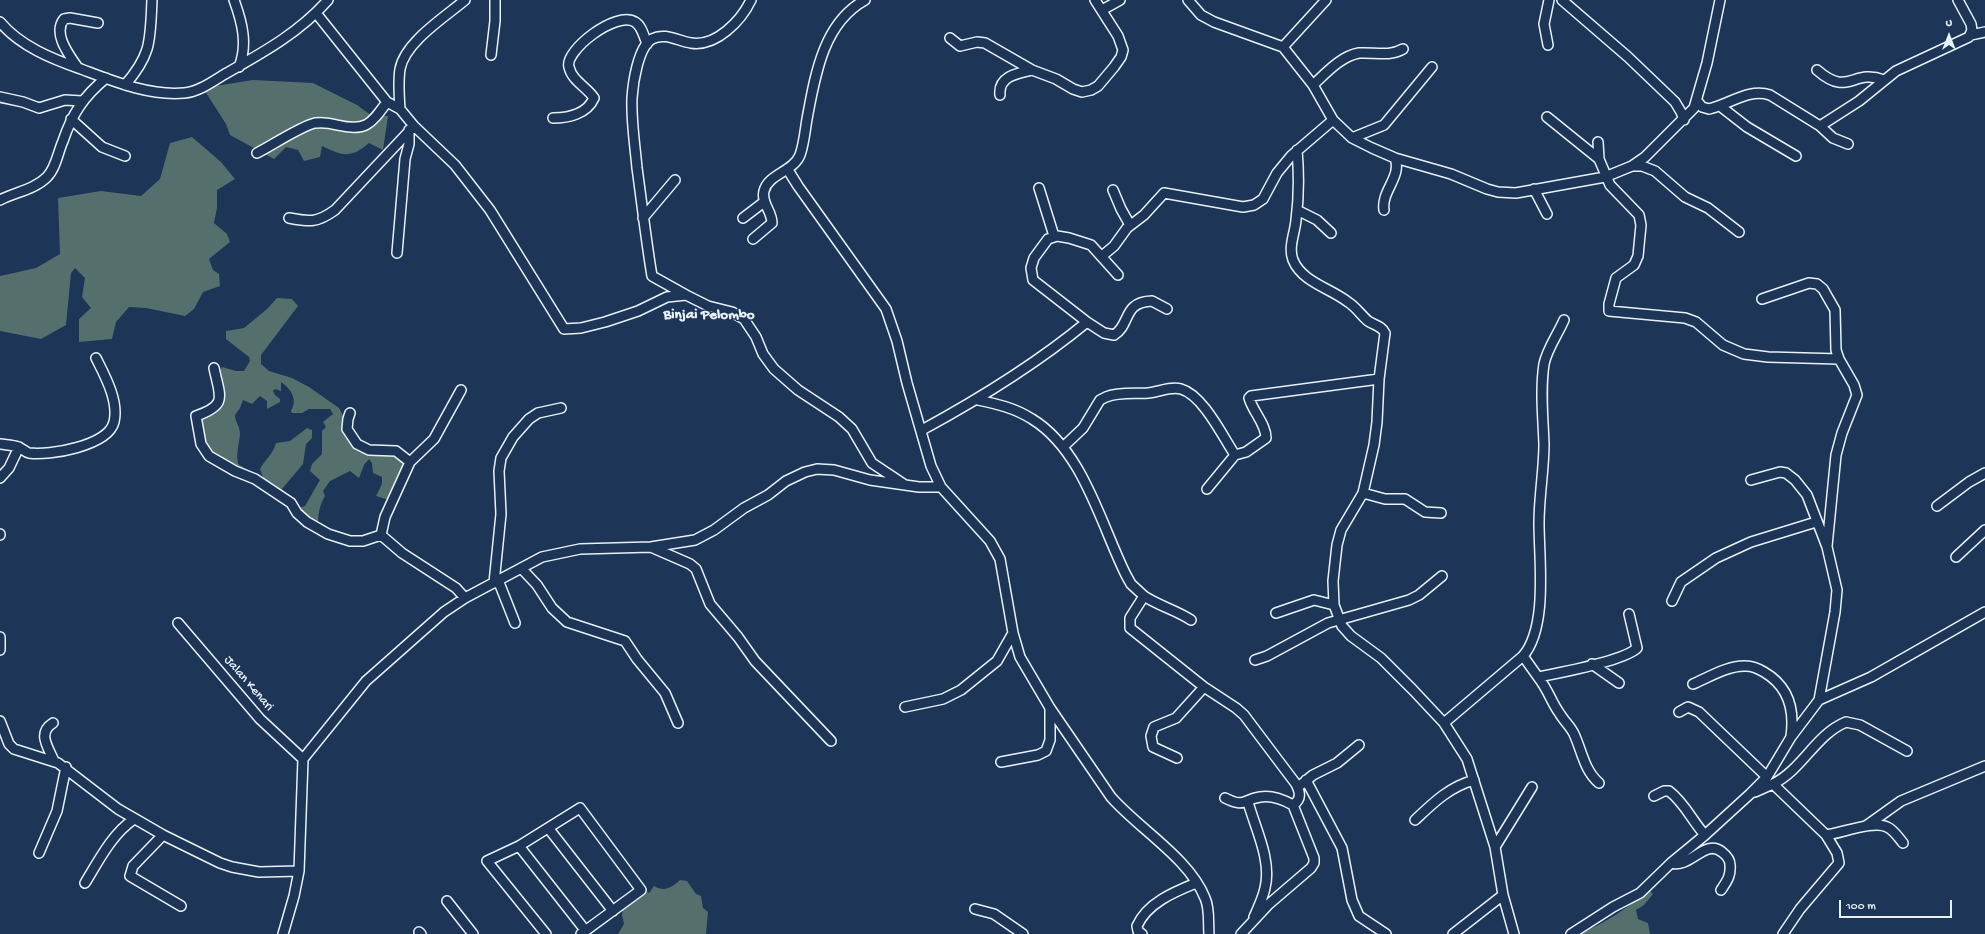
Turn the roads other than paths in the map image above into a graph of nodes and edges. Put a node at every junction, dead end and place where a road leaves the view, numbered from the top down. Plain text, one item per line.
1 (152, 0) edge
2 (234, 0) edge
3 (328, 0) edge
4 (465, 0) edge
5 (495, 0) edge
6 (752, 0) edge
7 (865, 0) edge
8 (1095, 0) edge
9 (1120, 0) edge
10 (1188, 0) edge
11 (1326, 0) edge
12 (1549, 0) edge
13 (1562, 0) edge
14 (1720, 0) edge
15 (1958, 0) edge
16 (1102, 10) junction
17 (316, 13) junction
18 (0, 22) edge
19 (98, 23) dead end
20 (1985, 32) edge
21 (1971, 35) junction
22 (950, 38) dead end
23 (647, 44) junction
24 (1548, 45) dead end
25 (1283, 47) junction
26 (1402, 49) dead end
27 (491, 55) dead end
28 (239, 67) junction
29 (1432, 67) dead end
30 (78, 68) junction
31 (1032, 70) junction
32 (1817, 70) dead end
33 (106, 78) junction
34 (1884, 80) junction
35 (125, 85) junction
36 (1313, 85) junction
37 (1000, 95) dead end
38 (0, 97) edge
39 (82, 101) junction
40 (388, 102) junction
41 (1698, 102) junction
42 (1720, 106) junction
43 (400, 109) junction
44 (1547, 116) dead end
45 (553, 118) dead end
46 (71, 119) junction
47 (1333, 120) junction
48 (1684, 120) junction
49 (1820, 126) junction
50 (411, 128) junction
51 (1352, 138) junction
52 (1598, 142) dead end
53 (1848, 144) dead end
54 (1297, 150) junction
55 (257, 154) dead end
56 (125, 156) dead end
57 (1796, 156) dead end
58 (1394, 158) junction
59 (1599, 159) junction
60 (1632, 166) junction
61 (788, 170) junction
62 (1605, 177) junction
63 (675, 180) dead end
64 (1039, 188) dead end
65 (1534, 189) junction
66 (1113, 190) dead end
67 (0, 200) edge
68 (764, 202) junction
69 (1297, 210) junction
70 (1384, 210) dead end
71 (1547, 214) dead end
72 (289, 218) dead end
73 (643, 218) junction
74 (743, 218) dead end
75 (1130, 225) junction
76 (1739, 232) dead end
77 (1331, 233) dead end
78 (1054, 236) junction
79 (753, 238) dead end
80 (397, 253) dead end
81 (1102, 256) junction
82 (1118, 275) dead end
83 (686, 296) junction
84 (1762, 299) dead end
85 (1166, 309) dead end
86 (1564, 320) dead end
87 (1087, 322) junction
88 (96, 358) dead end
89 (1839, 359) junction
90 (214, 368) dead end
91 (1379, 379) junction
92 (461, 390) dead end
93 (978, 400) junction
94 (561, 408) dead end
95 (350, 413) dead end
96 (922, 430) junction
97 (0, 444) edge
98 (19, 447) junction
99 (1063, 448) junction
100 (1235, 455) junction
101 (410, 462) junction
102 (1985, 473) edge
103 (0, 478) edge
104 (1751, 480) dead end
105 (905, 485) junction
106 (941, 487) junction
107 (1207, 489) dead end
108 (1363, 493) junction
109 (1937, 506) dead end
110 (1441, 513) dead end
111 (1816, 522) junction
112 (1985, 530) edge
113 (382, 535) junction
114 (651, 547) junction
115 (1827, 547) junction
116 (1956, 557) dead end
117 (521, 568) junction
118 (1442, 576) dead end
119 (496, 582) junction
120 (1144, 596) junction
121 (465, 598) junction
122 (1672, 601) dead end
123 (1334, 605) junction
124 (1985, 612) edge
125 (1276, 613) dead end
126 (1629, 614) dead end
127 (1338, 619) junction
128 (1191, 620) dead end
129 (178, 623) dead end
130 (515, 623) dead end
131 (1013, 633) junction
132 (0, 637) edge
133 (0, 650) edge
134 (1523, 656) junction
135 (1255, 660) dead end
136 (1592, 664) junction
137 (1538, 677) junction
138 (1619, 683) dead end
139 (1694, 684) dead end
140 (1204, 687) junction
141 (1819, 700) junction
142 (905, 707) dead end
143 (1050, 708) junction
144 (1679, 712) dead end
145 (0, 721) edge
146 (53, 723) dead end
147 (678, 723) dead end
148 (1444, 723) junction
149 (1791, 737) junction
150 (831, 741) dead end
151 (1359, 745) dead end
152 (1907, 751) dead end
153 (1177, 758) dead end
154 (303, 759) junction
155 (54, 761) junction
156 (1001, 762) dead end
157 (1985, 766) edge
158 (66, 767) junction
159 (1306, 780) junction
160 (1474, 780) junction
161 (1770, 780) junction
162 (1599, 783) dead end
163 (1298, 788) junction
164 (1532, 788) dead end
165 (1654, 796) dead end
166 (1224, 798) dead end
167 (1248, 802) junction
168 (1293, 805) junction
169 (134, 819) junction
170 (1415, 820) dead end
171 (1865, 827) junction
172 (549, 829) junction
173 (163, 835) junction
174 (1705, 835) junction
175 (1826, 835) junction
176 (1903, 842) dead end
177 (519, 846) junction
178 (1496, 847) junction
179 (39, 853) dead end
180 (1671, 863) junction
181 (299, 871) junction
182 (85, 883) dead end
183 (1196, 883) junction
184 (1721, 890) dead end
185 (1503, 895) junction
186 (447, 902) dead end
187 (181, 906) dead end
188 (975, 909) dead end
189 (613, 911) junction
190 (1252, 924) junction
191 (583, 932) edge
192 (1244, 933) edge
193 (283, 934) edge
194 (473, 934) edge
195 (546, 934) edge
196 (1023, 934) edge
197 (1142, 934) edge
198 (1209, 934) edge
199 (1386, 934) edge
200 (1454, 934) edge
201 (1514, 934) edge
202 (1571, 934) edge
203 (1783, 934) edge

1 - 35 street
2 - 28 street
3 - 17 street
4 - 43 street
5 - 27 street
6 - 23 street
7 - 61 street
8 - 16 street
9 - 16 street
10 - 25 street
11 - 25 street
12 - 24 street
13 - 48 street
14 - 41 street
15 - 21 street
16 - 31 street
17 - 28 street
17 - 40 street
18 - 30 street
19 - 30 street
20 - 21 street
21 - 34 street
22 - 31 street
23 - 45 street
23 - 73 street
25 - 36 street
26 - 36 street
28 - 35 street
29 - 51 street
30 - 33 street
31 - 37 street
32 - 34 street
33 - 35 street
33 - 39 street
34 - 49 street
36 - 47 street
38 - 39 street
39 - 46 street
40 - 43 street
40 - 55 street
41 - 42 street
41 - 48 street
42 - 49 street
42 - 57 street
43 - 50 street
44 - 59 street
46 - 56 street
46 - 67 street
47 - 51 street
47 - 54 street
48 - 60 street
49 - 53 street
50 - 72 street
50 - 80 street
50 - 83 street
51 - 58 street
52 - 59 street
54 - 69 street
54 - 75 street
58 - 65 street
58 - 70 street
59 - 62 street
60 - 62 street
60 - 76 street
61 - 68 street
61 - 96 street
62 - 65 street
62 - 89 street
63 - 73 street
64 - 78 street
65 - 71 street
66 - 75 street
68 - 74 street
68 - 79 street
69 - 77 street
69 - 91 street
73 - 83 street
75 - 81 street
78 - 81 street
78 - 87 street
81 - 82 street
83 - 105 street
84 - 89 street
85 - 87 street
86 - 134 street
87 - 93 street
88 - 98 street
89 - 115 street
90 - 113 street
91 - 100 street
91 - 108 street
92 - 101 street
93 - 96 street
93 - 99 street
94 - 119 street
95 - 101 street
96 - 106 street
97 - 98 street
98 - 103 street
99 - 100 street
99 - 120 street
100 - 107 street
101 - 113 street
102 - 109 street
104 - 111 street
105 - 106 street
105 - 114 street
106 - 131 street
108 - 110 street
108 - 123 street
111 - 115 street
111 - 122 street
112 - 116 street
113 - 121 street
114 - 117 street
114 - 150 street
115 - 141 street
117 - 119 street
117 - 147 street
118 - 127 street
119 - 121 street
119 - 130 street
120 - 128 street
120 - 140 street
121 - 154 street
123 - 125 street
123 - 127 street
124 - 141 street
126 - 136 street
127 - 135 street
127 - 148 street
129 - 154 street, Jalan Kenari
131 - 142 street
131 - 143 street
132 - 133 street
134 - 137 street
134 - 148 street
136 - 137 street
136 - 138 street
137 - 162 street
139 - 149 street
140 - 153 street
140 - 163 street
141 - 149 street
143 - 156 street
143 - 183 street
144 - 161 street
145 - 155 street
146 - 155 street
148 - 160 street
149 - 161 street
151 - 159 street
152 - 161 street
154 - 181 street
155 - 158 street
157 - 171 street
158 - 169 street
158 - 179 street
159 - 163 street
159 - 199 street
160 - 170 street
160 - 178 street
161 - 174 street
161 - 175 street
163 - 168 street
164 - 178 street
165 - 174 street
166 - 167 street
167 - 168 street
167 - 190 street
168 - 190 street
169 - 173 street
169 - 182 street
171 - 175 street
171 - 176 street
172 - 177 street
172 - 189 street
172 - 189 street
173 - 181 street
173 - 187 street
174 - 180 street
175 - 203 street
177 - 191 street
177 - 195 street
178 - 185 street
180 - 184 street
180 - 202 street
181 - 193 street
183 - 197 street
183 - 198 street
185 - 200 street
185 - 201 street
186 - 194 street
188 - 196 street
189 - 191 street
190 - 192 street

